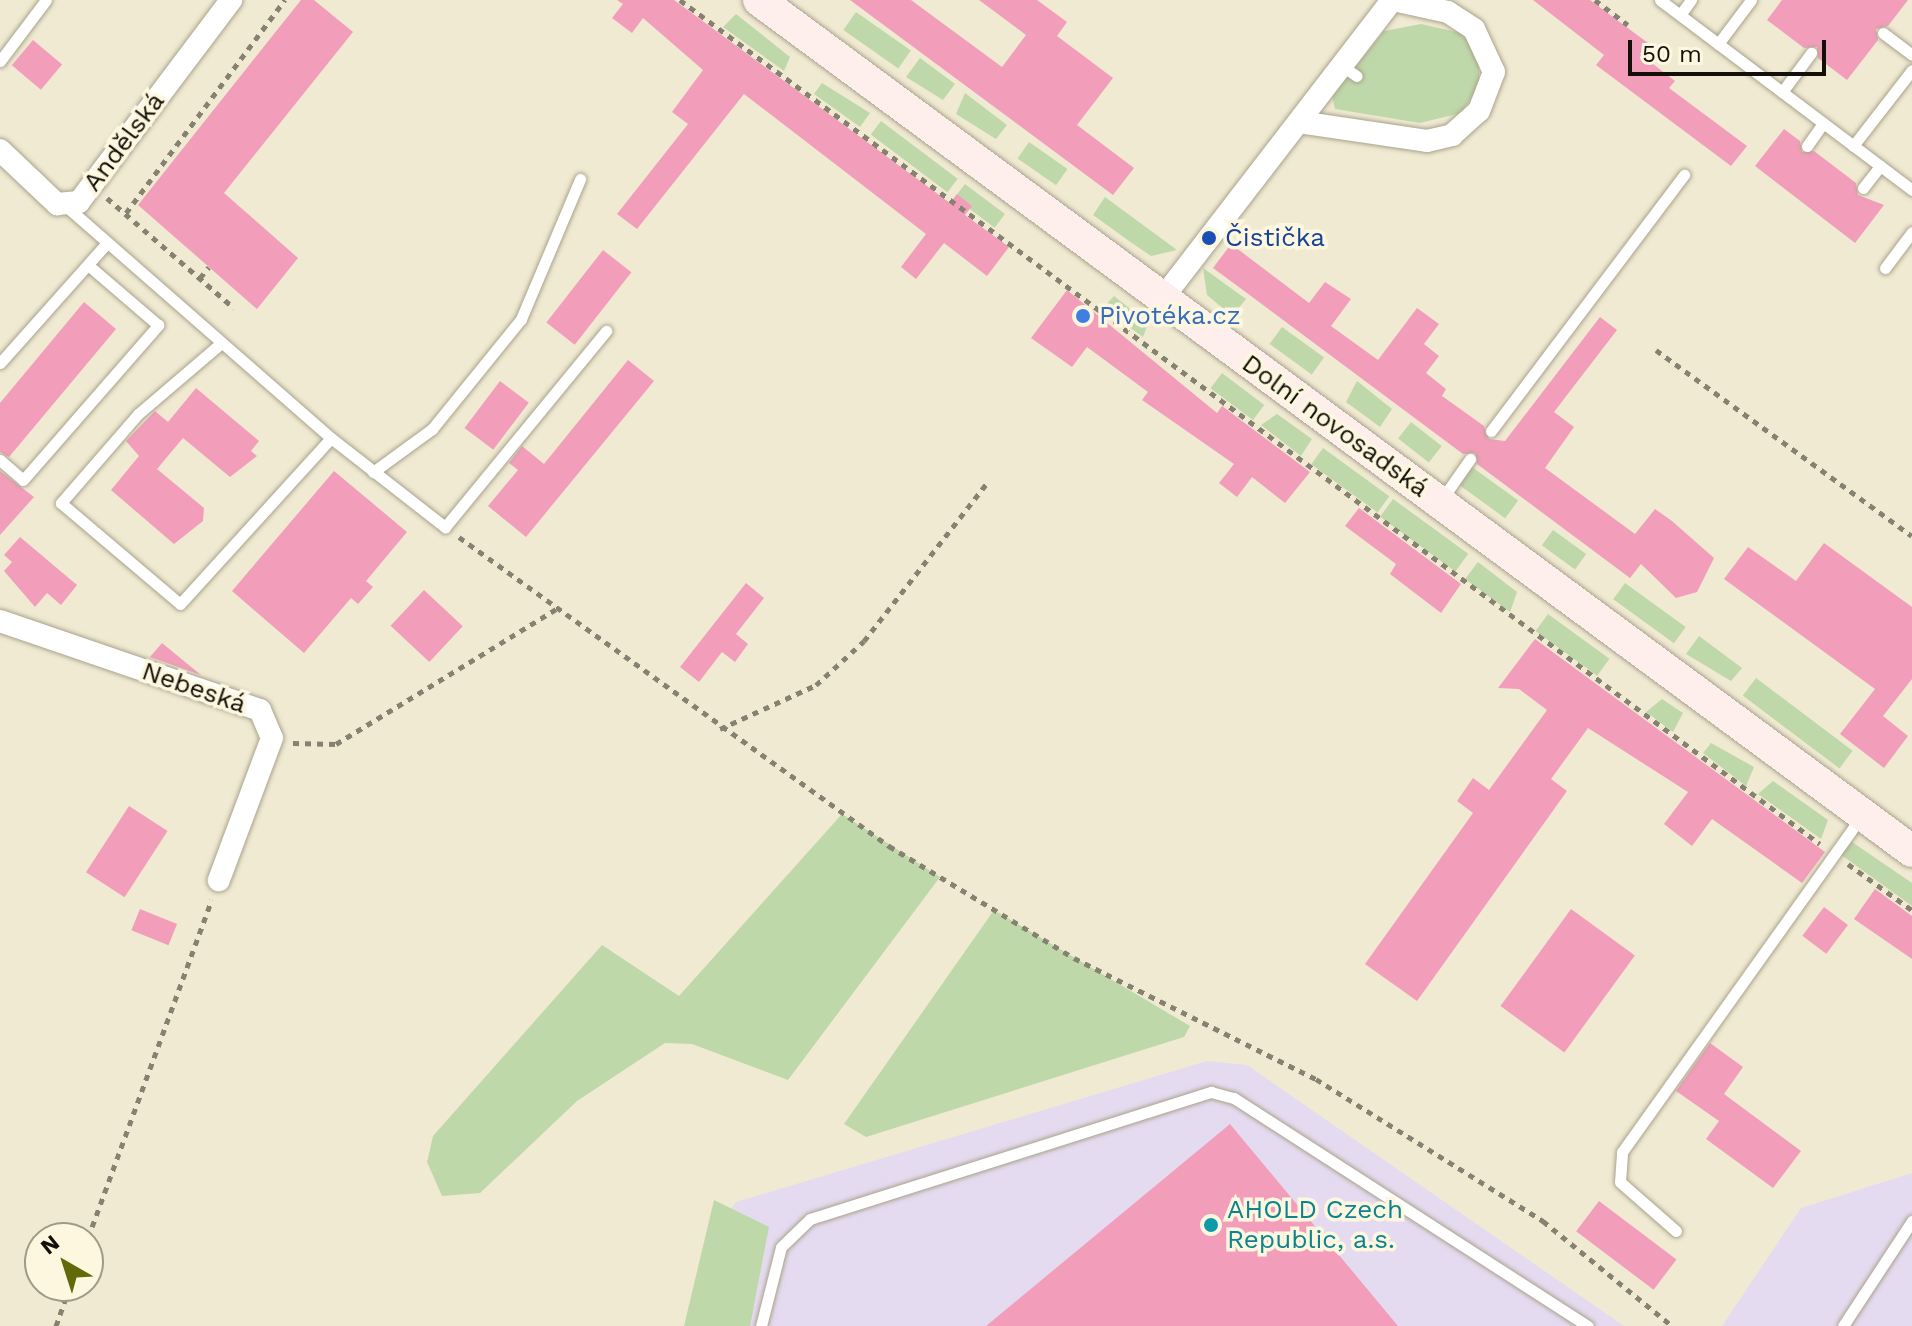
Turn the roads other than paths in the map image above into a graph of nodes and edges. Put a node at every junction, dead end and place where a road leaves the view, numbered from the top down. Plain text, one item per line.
1 (46, 0) edge
2 (231, 0) edge
3 (759, 0) edge
4 (1393, 0) edge
5 (1660, 0) edge
6 (1691, 0) edge
7 (1751, 0) edge
8 (1680, 15) junction
9 (1883, 33) dead end
10 (1718, 44) junction
11 (1811, 53) dead end
12 (1912, 55) edge
13 (0, 61) edge
14 (1912, 70) edge
15 (1782, 92) junction
16 (1299, 122) junction
17 (1823, 123) junction
18 (1807, 146) dead end
19 (1853, 146) junction
20 (0, 150) edge
21 (1880, 166) junction
22 (1684, 175) dead end
23 (580, 179) dead end
24 (1863, 188) dead end
25 (1912, 190) edge
26 (67, 207) junction
27 (1912, 232) edge
28 (105, 245) junction
29 (88, 265) junction
30 (1885, 268) dead end
31 (1162, 299) junction
32 (606, 331) dead end
33 (220, 344) junction
34 (0, 363) edge
35 (1491, 431) dead end
36 (331, 438) junction
37 (1470, 459) dead end
38 (0, 460) edge
39 (373, 472) junction
40 (1439, 503) junction
41 (0, 621) edge
42 (1862, 815) junction
43 (1912, 851) edge
44 (219, 880) road end
45 (1912, 1221) edge
46 (1676, 1231) dead end
47 (761, 1326) edge
48 (1588, 1326) edge
49 (1843, 1326) edge

1 - 13 lane
2 - 26 street, Andělská
3 - 31 main road, Dolní novosadská
4 - 16 street
4 - 16 street
5 - 8 lane
6 - 8 lane
7 - 10 lane
8 - 10 lane
9 - 12 lane
10 - 15 lane
11 - 15 lane
14 - 19 lane
15 - 17 lane
16 - 31 street
17 - 18 lane
17 - 19 lane
19 - 21 lane
20 - 26 street, Andělská
21 - 24 lane
21 - 25 lane
22 - 35 lane
23 - 39 lane
26 - 28 lane
27 - 30 lane
28 - 29 lane
28 - 33 lane
29 - 34 lane
29 - 38 lane
31 - 40 main road, Dolní novosadská
32 - 39 lane
33 - 36 lane
33 - 36 lane
36 - 39 lane
37 - 40 lane
40 - 42 main road, Dolní novosadská
41 - 44 street, Nebeská
42 - 43 main road, Dolní novosadská
42 - 46 lane
45 - 49 lane
47 - 48 lane

